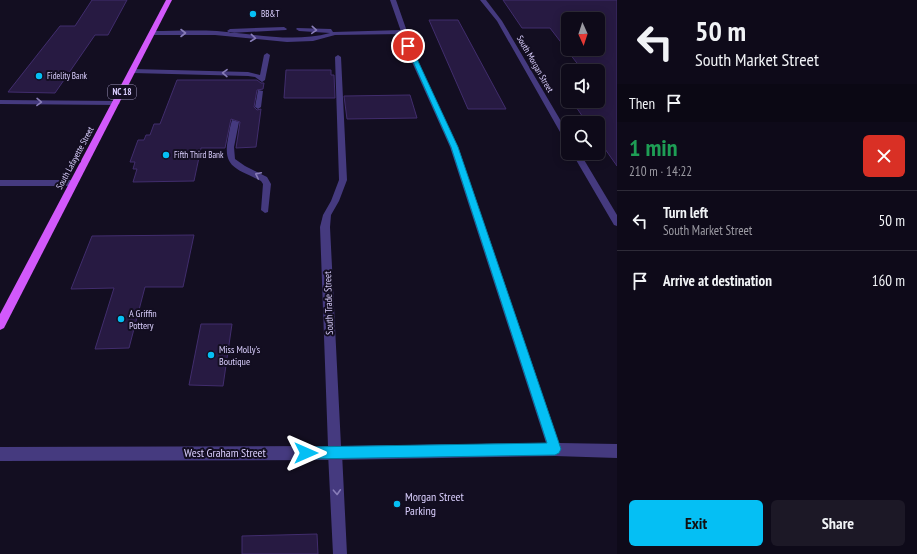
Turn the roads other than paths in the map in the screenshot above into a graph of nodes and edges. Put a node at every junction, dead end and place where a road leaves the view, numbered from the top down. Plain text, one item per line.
1 (169, 0) edge
2 (393, 0) edge
3 (483, 0) edge
4 (299, 28) dead end
5 (284, 29) dead end
6 (403, 32) junction
7 (152, 33) junction
8 (215, 33) junction
9 (335, 33) junction
10 (266, 55) dead end
11 (338, 56) dead end
12 (132, 71) junction
13 (260, 91) dead end
14 (0, 102) edge
15 (116, 103) junction
16 (258, 106) dead end
17 (235, 122) dead end
18 (561, 127) edge
19 (580, 160) edge
20 (74, 182) junction
21 (0, 183) edge
22 (265, 210) dead end
23 (617, 223) edge
24 (0, 326) edge
25 (555, 449) junction
26 (617, 452) edge
27 (335, 453) junction
28 (0, 454) edge
29 (340, 554) edge

1 - 7 main road, South Lafayette Street / NC 18
2 - 6 street
3 - 18 street, South Morgan Street
4 -> 9 street
5 - 8 street
6 - 9 street
6 - 25 street
7 -> 8 street
7 - 12 main road, South Lafayette Street / NC 18
8 -> 9 street
10 -> 12 street
11 - 27 street, South Trade Street
12 - 15 main road, South Lafayette Street / NC 18
13 - 16 street
14 -> 15 street
15 - 20 main road, South Lafayette Street / NC 18
22 -> 17 street
19 - 23 street
20 - 21 street
20 - 24 main road, South Lafayette Street / NC 18
25 - 26 street, West Graham Street
25 - 27 street, West Graham Street
27 - 28 street, West Graham Street
27 -> 29 street, South Trade Street

